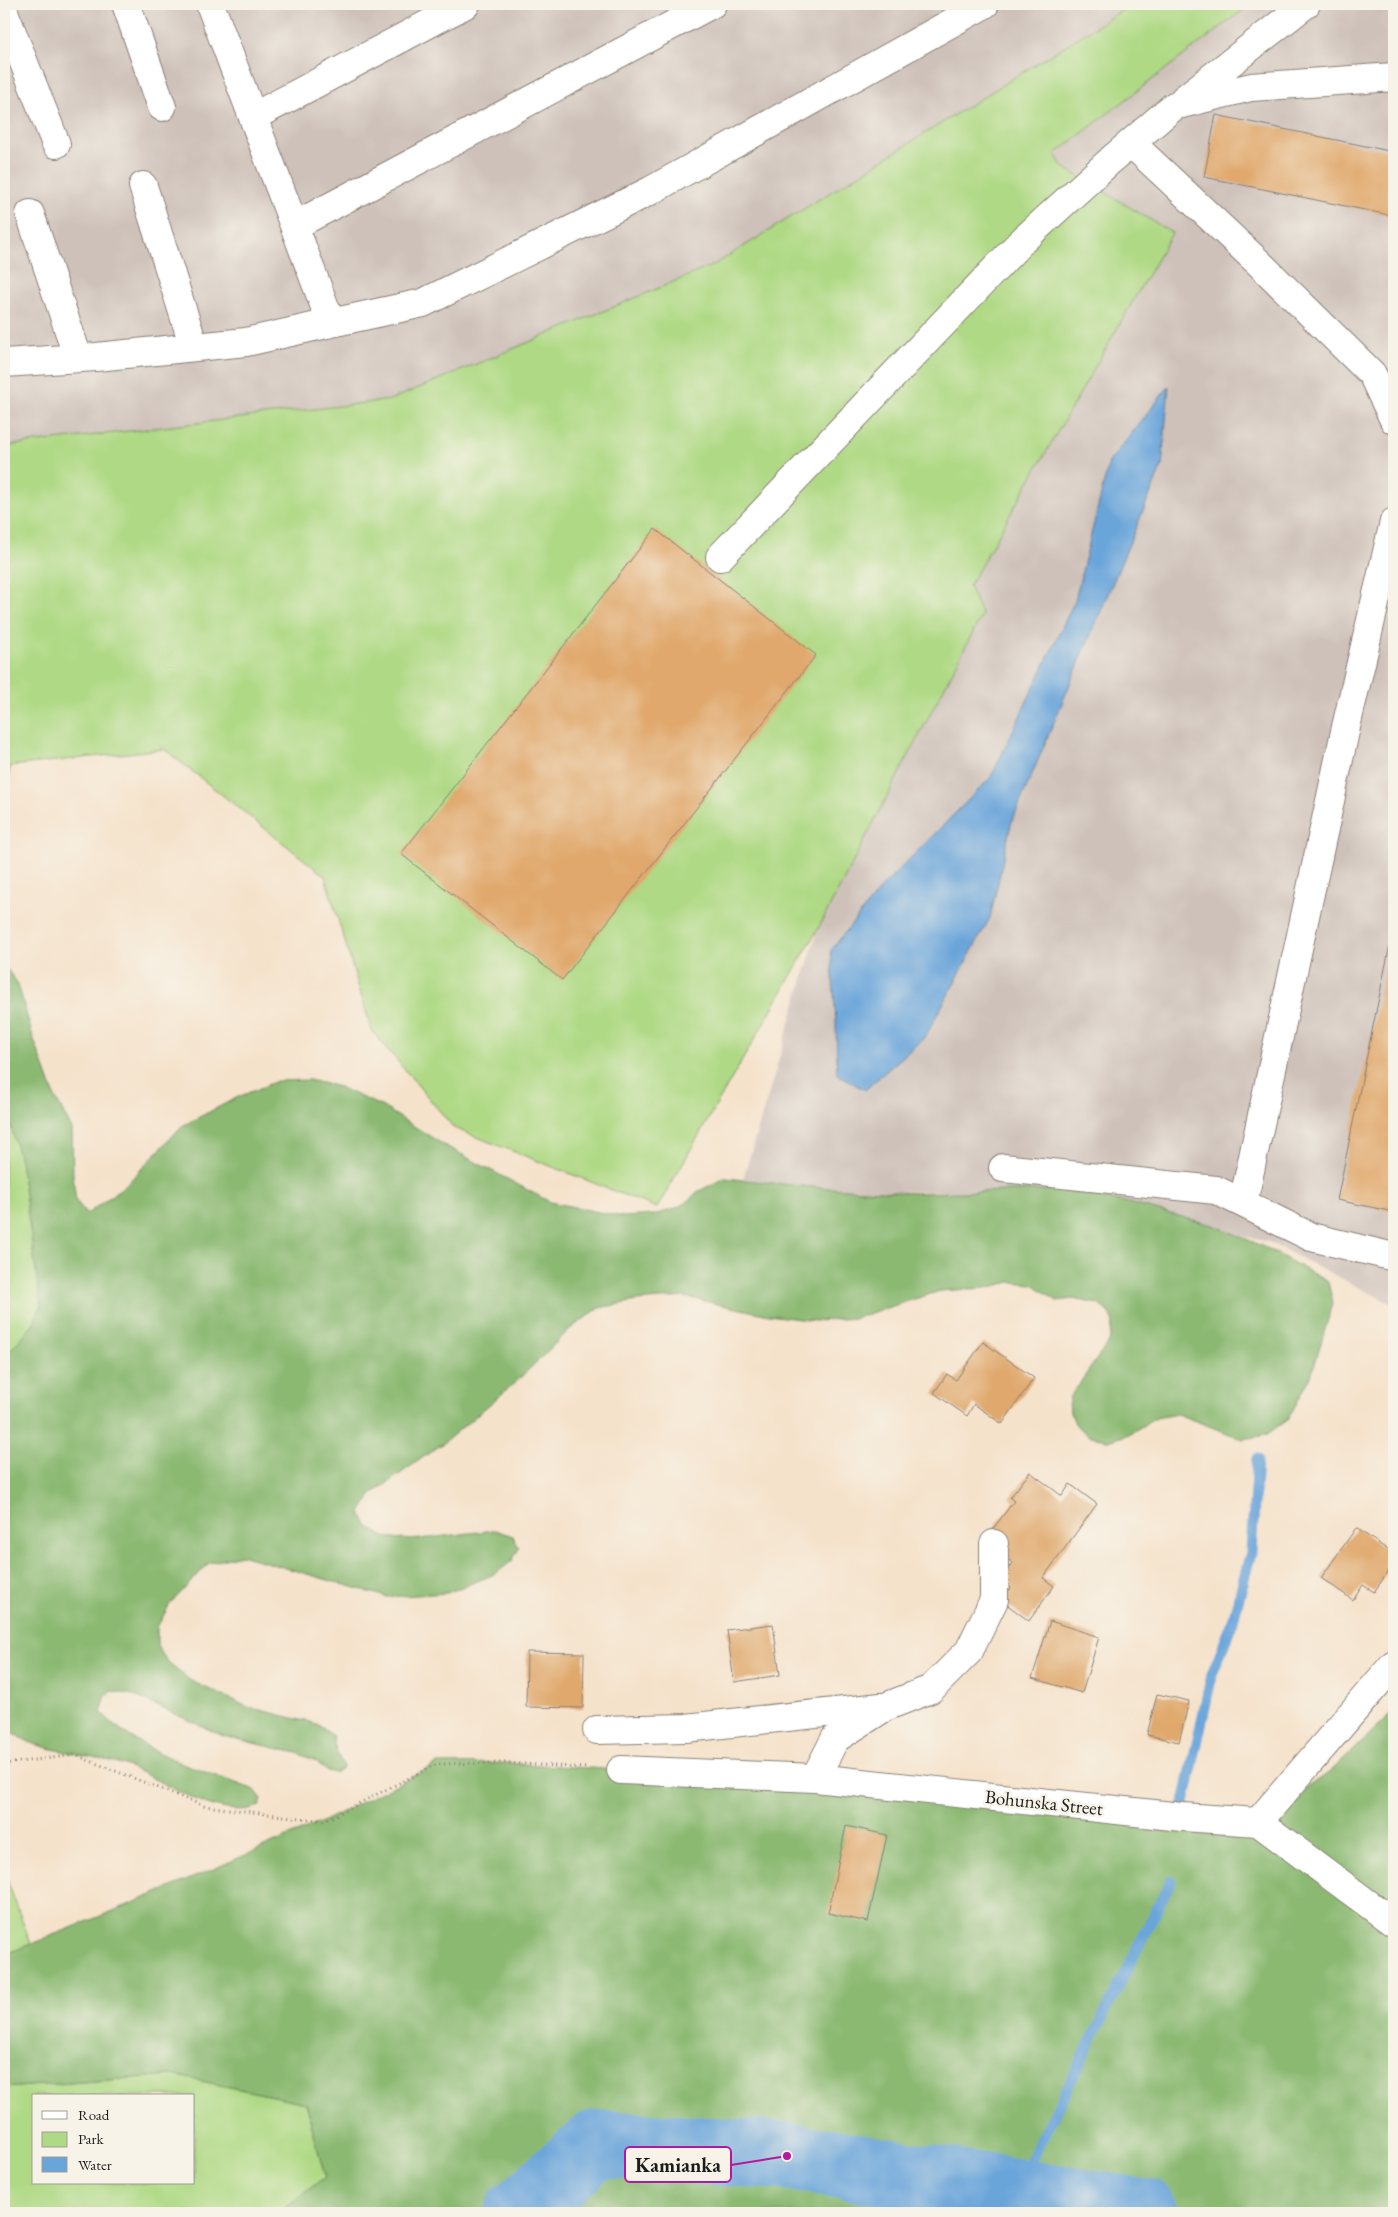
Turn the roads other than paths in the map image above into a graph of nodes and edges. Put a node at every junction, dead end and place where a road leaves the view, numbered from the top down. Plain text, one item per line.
1 (126, 4) edge
2 (466, 4) edge
3 (712, 4) edge
4 (985, 4) edge
5 (1306, 4) edge
6 (213, 5) edge
7 (4, 12) edge
8 (1394, 77) edge
9 (1174, 106) junction
10 (162, 107) dead end
11 (253, 118) junction
12 (1131, 143) junction
13 (56, 144) dead end
14 (143, 186) dead end
15 (30, 214) dead end
16 (294, 226) junction
17 (331, 323) junction
18 (194, 347) junction
19 (78, 358) junction
20 (4, 363) edge
21 (1394, 420) edge
22 (1394, 522) edge
23 (720, 556) dead end
24 (1003, 1168) dead end
25 (1243, 1203) junction
26 (1394, 1257) edge
27 (994, 1544) dead end
28 (1394, 1664) edge
29 (885, 1707) junction
30 (597, 1730) dead end
31 (621, 1770) road end
32 (815, 1778) junction
33 (1258, 1822) junction
34 (1394, 1923) edge

1 - 10 street
2 - 11 street
3 - 16 street
4 - 17 street
5 - 9 street
6 - 11 street
7 - 13 street
8 - 9 street
9 - 12 street
11 - 16 street
12 - 21 street
12 - 23 street
14 - 18 street
15 - 19 street
16 - 17 street
17 - 18 street
18 - 19 street
19 - 20 street
22 - 25 street
24 - 25 street
25 - 26 street
27 - 29 street
28 - 33 street
29 - 30 street
29 - 32 street
31 - 32 street, Bohunska Street
32 - 33 street, Bohunska Street
33 - 34 street

